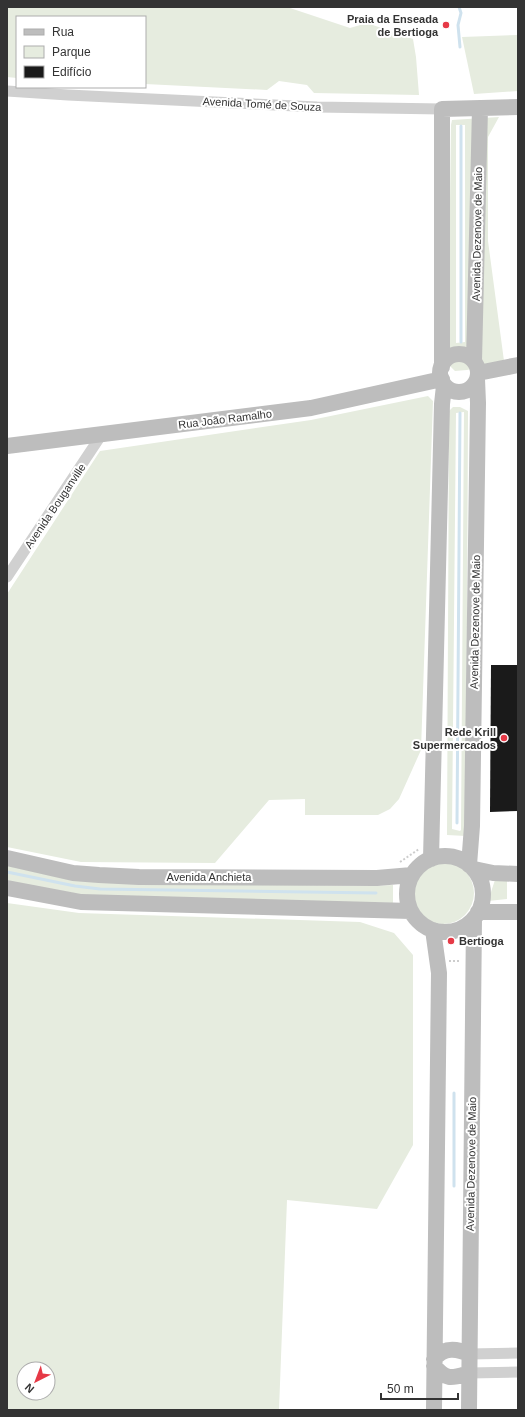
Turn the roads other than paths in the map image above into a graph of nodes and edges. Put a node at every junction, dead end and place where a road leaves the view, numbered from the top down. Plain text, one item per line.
1 (7, 90) edge
2 (518, 106) edge
3 (480, 108) junction
4 (442, 109) junction
5 (518, 365) edge
6 (476, 371) junction
7 (443, 377) junction
8 (478, 403) junction
9 (442, 404) junction
10 (102, 434) junction
11 (7, 446) edge
12 (7, 577) edge
13 (7, 858) edge
14 (431, 859) junction
15 (471, 867) junction
16 (518, 874) edge
17 (412, 875) junction
18 (7, 888) edge
19 (411, 911) junction
20 (518, 912) edge
21 (476, 915) junction
22 (433, 930) junction
23 (518, 1353) edge
24 (469, 1354) junction
25 (434, 1363) junction
26 (518, 1372) edge
27 (469, 1373) junction
28 (434, 1410) edge
29 (469, 1410) edge

1 - 4 street, Avenida Tomé de Souza
2 - 3 main road, Avenida Tomé de Souza
3 - 4 main road, Avenida Tomé de Souza
3 - 6 main road, Avenida Dezenove de Maio
4 - 7 main road
5 - 6 main road
6 - 7 main road
6 - 7 main road
6 - 8 main road, Avenida Dezenove de Maio
7 - 9 main road
7 - 10 main road, Rua João Ramalho
8 - 9 main road
8 - 15 main road, Avenida Dezenove de Maio
9 - 14 main road
10 - 11 main road, Rua João Ramalho
10 - 12 street, Avenida Bouganville
13 - 17 main road, Avenida Anchieta
14 - 15 main road
14 - 17 main road
15 - 16 main road
15 - 21 main road
17 - 19 main road
18 - 19 main road
19 - 22 main road
20 - 21 main road
21 - 22 main road
21 - 24 main road, Avenida Dezenove de Maio
22 - 25 main road
23 - 24 street
24 - 25 main road
24 - 27 main road, Avenida Dezenove de Maio
25 - 27 main road
25 - 28 main road
26 - 27 street
27 - 29 main road, Avenida Dezenove de Maio

